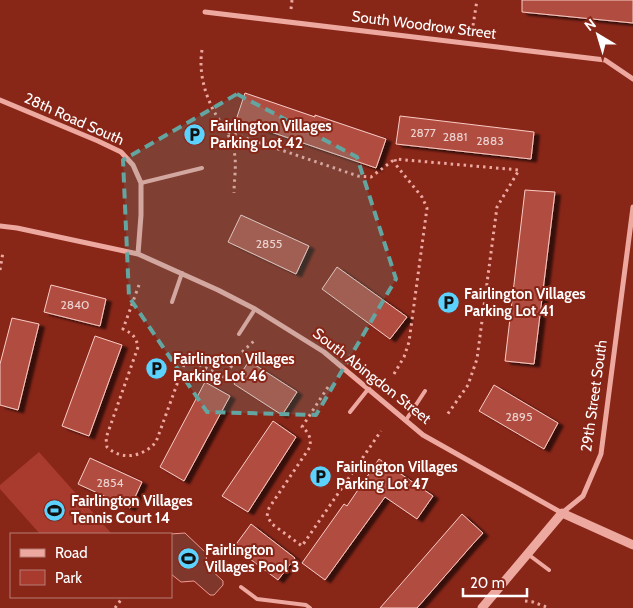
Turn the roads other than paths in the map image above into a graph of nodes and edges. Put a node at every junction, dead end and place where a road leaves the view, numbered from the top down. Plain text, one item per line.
1 (205, 12) dead end
2 (633, 79) edge
3 (0, 100) edge
4 (202, 168) dead end
5 (140, 183) junction
6 (633, 207) edge
7 (0, 226) edge
8 (630, 248) edge
9 (138, 254) junction
10 (182, 273) junction
11 (172, 302) dead end
12 (255, 309) junction
13 (239, 334) dead end
14 (369, 388) junction
15 (425, 392) dead end
16 (350, 412) dead end
17 (406, 420) junction
18 (562, 513) junction
19 (633, 545) edge
20 (528, 554) junction
21 (549, 570) dead end
22 (241, 588) dead end
23 (310, 608) edge
24 (482, 608) edge

1 - 2 street, South Woodrow Street
3 - 5 street, 28th Road South
4 - 5 lane
5 - 9 street, 28th Road South
6 - 8 street, 29th Street South
7 - 9 street, South Abingdon Street
8 - 18 street, 29th Street South
9 - 10 street, South Abingdon Street
10 - 11 lane
10 - 12 street, South Abingdon Street
12 - 13 lane
12 - 14 street, South Abingdon Street
14 - 16 lane
14 - 17 street, South Abingdon Street
15 - 17 lane
17 - 18 street, South Abingdon Street
18 - 19 street, South Abingdon Street
18 - 20 street, 29th Street South
20 - 21 lane
20 - 24 street, 29th Street South
22 - 23 lane

